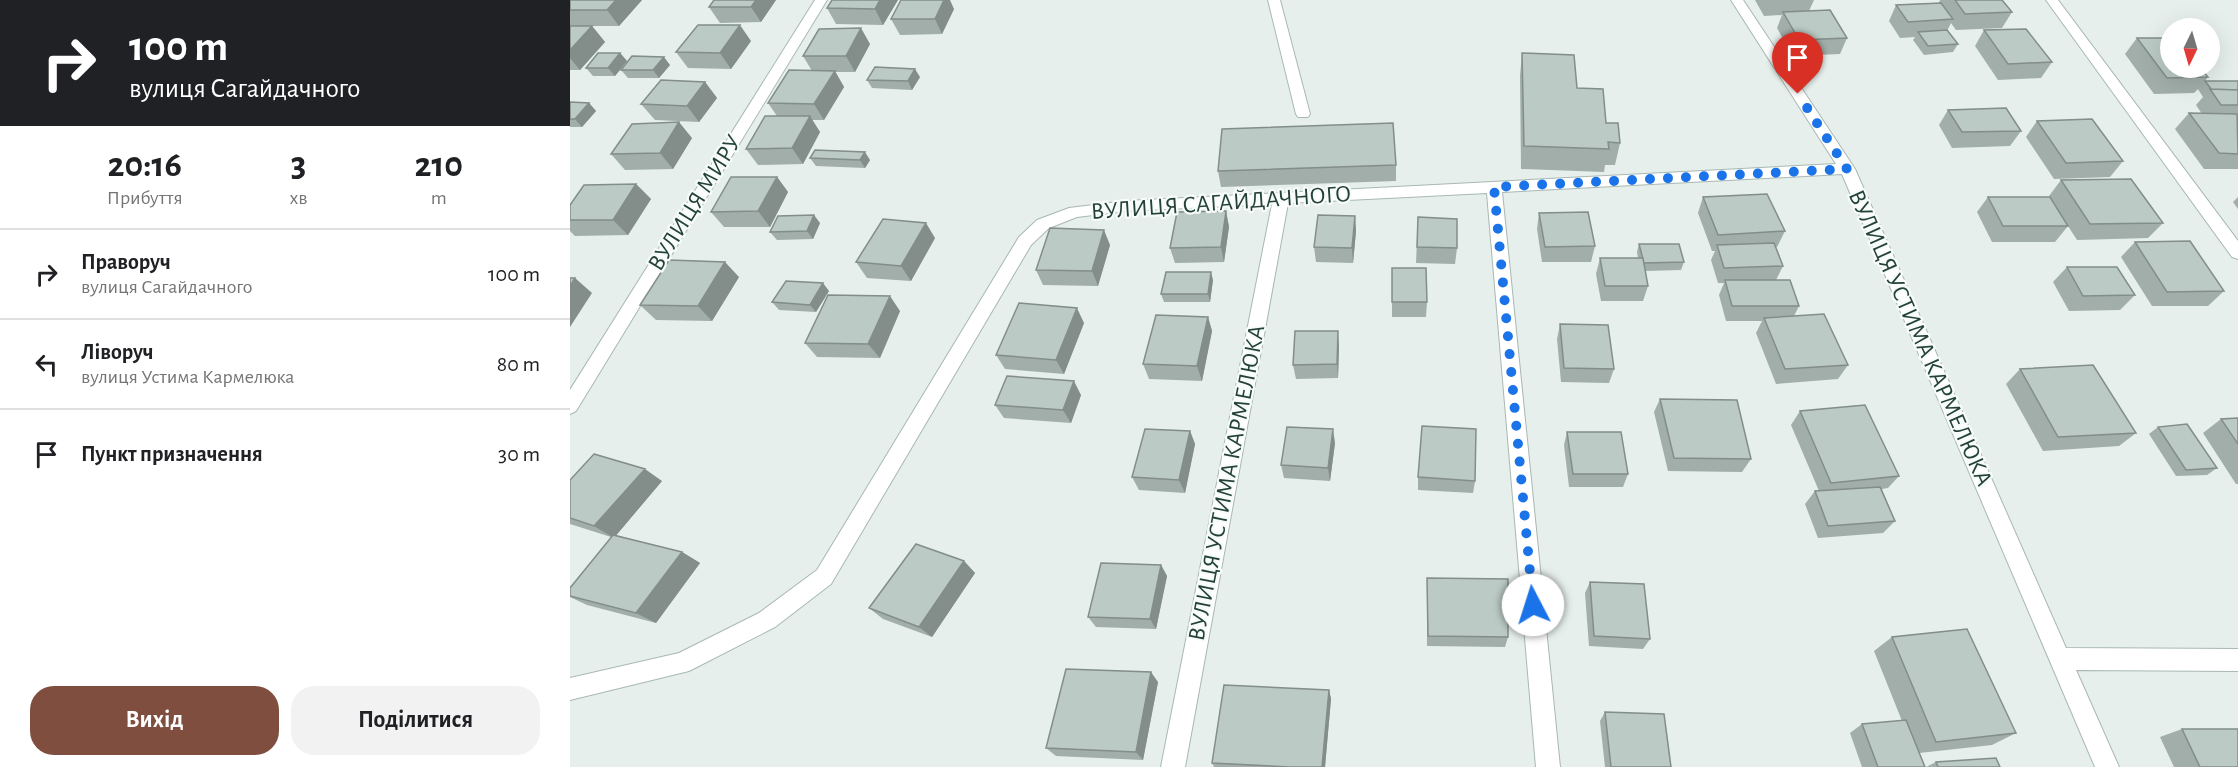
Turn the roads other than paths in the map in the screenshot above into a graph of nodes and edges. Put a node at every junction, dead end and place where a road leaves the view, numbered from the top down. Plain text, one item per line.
1 (821, 0) edge
2 (1274, 0) edge
3 (1737, 0) edge
4 (2052, 0) edge
5 (1303, 114) dead end
6 (1847, 169) junction
7 (1494, 187) junction
8 (1281, 198) junction
9 (2238, 253) edge
10 (570, 406) edge
11 (2060, 659) junction
12 (2238, 660) edge
13 (570, 689) edge
14 (1173, 767) edge
15 (1548, 767) edge
16 (2107, 767) edge

1 - 10 street, ВУЛИЦЯ МИРУ
2 - 5 street
3 - 6 street, ВУЛИЦЯ УСТИМА КАРМЕЛЮКА
4 - 9 street
6 - 7 street, ВУЛИЦЯ САГАЙДАЧНОГО
6 - 11 street, ВУЛИЦЯ УСТИМА КАРМЕЛЮКА
7 - 8 street, ВУЛИЦЯ САГАЙДАЧНОГО
7 - 15 street
8 - 13 street, ВУЛИЦЯ САГАЙДАЧНОГО
8 - 14 street, ВУЛИЦЯ УСТИМА КАРМЕЛЮКА
11 - 12 street
11 - 16 street, ВУЛИЦЯ УСТИМА КАРМЕЛЮКА

